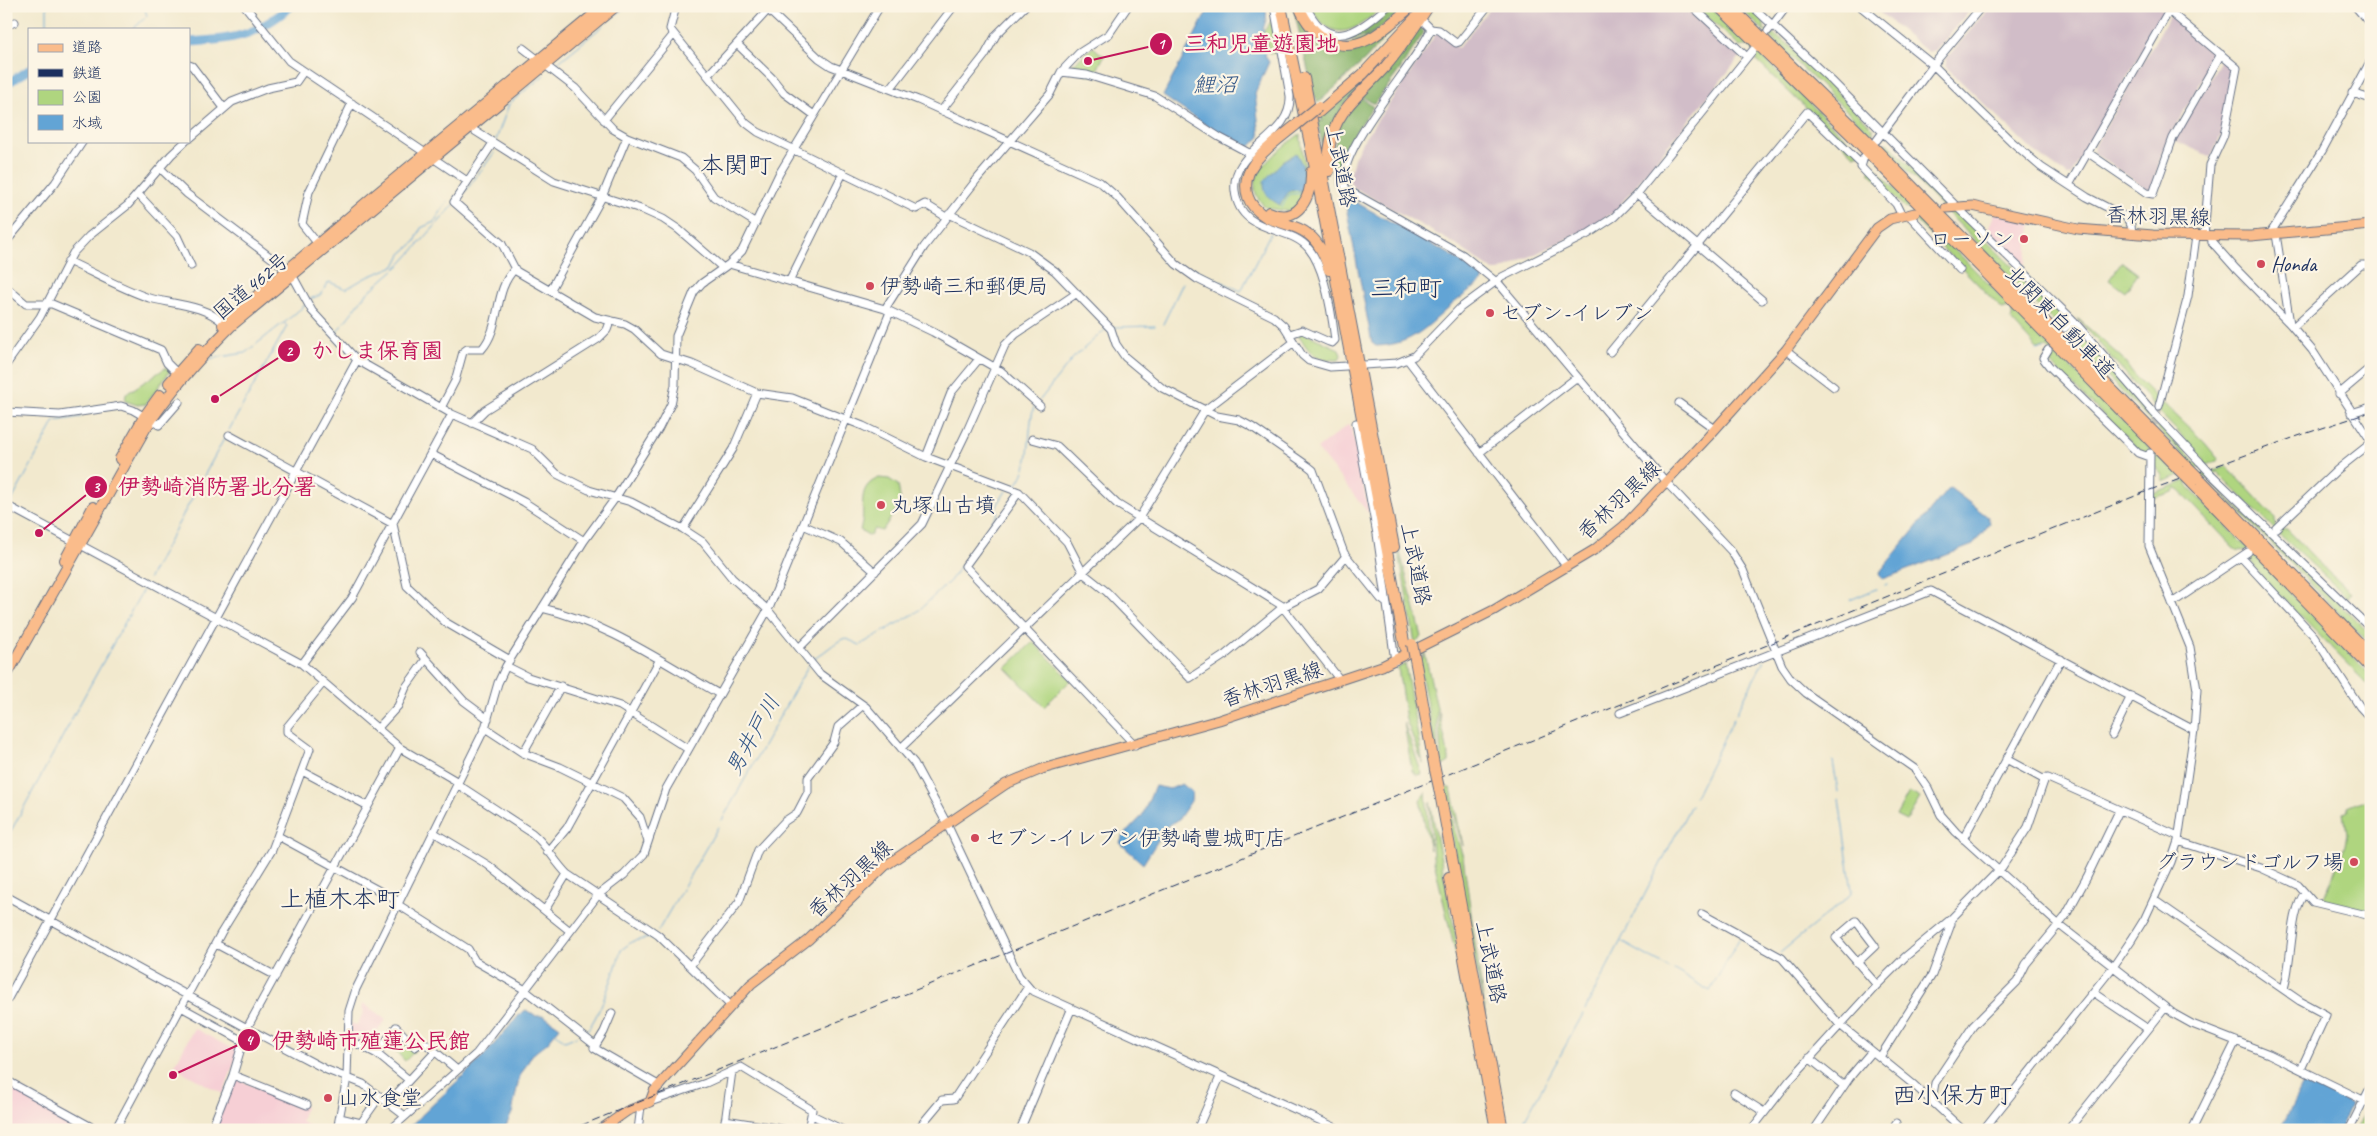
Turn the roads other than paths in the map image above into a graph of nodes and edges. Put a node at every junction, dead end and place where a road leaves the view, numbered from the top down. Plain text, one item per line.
1 (245, 6) edge
2 (604, 6) edge
3 (616, 6) edge
4 (676, 6) edge
5 (880, 6) edge
6 (954, 6) edge
7 (1128, 6) edge
8 (1274, 6) edge
9 (1281, 6) edge
10 (1288, 6) edge
11 (1299, 6) edge
12 (1306, 6) edge
13 (1388, 6) edge
14 (1413, 6) edge
15 (1428, 6) edge
16 (1488, 6) edge
17 (1692, 6) edge
18 (1752, 6) edge
19 (1787, 6) edge
20 (1860, 6) edge
21 (1982, 6) edge
22 (2355, 6) edge
23 (1022, 7) edge
24 (766, 8) edge
25 (1722, 8) edge
26 (2169, 8) edge
27 (15, 22) dead end
28 (1424, 22) dead end
29 (2371, 25) edge
30 (6, 26) edge
31 (1770, 28) junction
32 (1431, 29) junction
33 (674, 34) junction
34 (737, 44) junction
35 (523, 48) dead end
36 (1753, 50) dead end
37 (2221, 54) junction
38 (1748, 57) junction
39 (2371, 60) edge
40 (541, 64) junction
41 (190, 65) edge
42 (1933, 65) junction
43 (841, 71) junction
44 (303, 72) junction
45 (1061, 72) junction
46 (708, 75) junction
47 (890, 89) junction
48 (1300, 92) junction
49 (2352, 94) junction
50 (2371, 99) edge
51 (352, 104) junction
52 (224, 108) junction
53 (1319, 110) junction
54 (941, 111) junction
55 (814, 115) junction
56 (604, 120) junction
57 (470, 125) junction
58 (1297, 128) junction
59 (1883, 132) junction
60 (627, 137) junction
61 (190, 138) edge
62 (1877, 140) dead end
63 (82, 142) edge
64 (186, 142) edge
65 (493, 142) junction
66 (1009, 142) junction
67 (793, 150) junction
68 (2087, 152) junction
69 (1251, 154) junction
70 (429, 156) junction
71 (160, 168) junction
72 (844, 173) junction
73 (467, 181) junction
74 (2069, 186) junction
75 (138, 194) junction
76 (1637, 194) junction
77 (602, 197) junction
78 (1956, 206) junction
79 (1946, 208) dead end
80 (1908, 214) junction
81 (948, 215) junction
82 (756, 223) junction
83 (2371, 225) edge
84 (2132, 234) junction
85 (2273, 234) junction
86 (2204, 236) junction
87 (1336, 238) junction
88 (6, 242) edge
89 (318, 244) junction
90 (1699, 245) junction
91 (68, 261) junction
92 (2371, 265) edge
93 (191, 266) dead end
94 (726, 266) junction
95 (515, 269) junction
96 (1960, 270) dead end
97 (289, 273) junction
98 (790, 280) junction
99 (1496, 281) junction
100 (6, 287) edge
101 (550, 291) junction
102 (1077, 292) junction
103 (1762, 300) dead end
104 (48, 303) junction
105 (888, 310) junction
106 (2074, 321) junction
107 (610, 322) junction
108 (224, 324) junction
109 (1344, 324) junction
110 (2291, 325) junction
111 (2065, 328) dead end
112 (1290, 334) junction
113 (1294, 342) junction
114 (1786, 350) junction
115 (2048, 350) dead end
116 (1610, 352) dead end
117 (675, 359) junction
118 (979, 359) junction
119 (356, 360) junction
120 (1408, 360) junction
121 (6, 365) edge
122 (1356, 366) junction
123 (2371, 367) edge
124 (996, 368) junction
125 (177, 373) junction
126 (1577, 376) junction
127 (1834, 387) dead end
128 (757, 393) junction
129 (2339, 394) junction
130 (179, 402) dead end
131 (1679, 403) dead end
132 (1040, 406) dead end
133 (2159, 406) tunnel mouth
134 (2371, 407) edge
135 (441, 408) junction
136 (1205, 410) junction
137 (6, 412) edge
138 (2351, 413) junction
139 (452, 414) junction
140 (147, 419) junction
141 (847, 419) junction
142 (1356, 423) dead end
143 (472, 424) junction
144 (1715, 429) junction
145 (229, 435) dead end
146 (1032, 439) dead end
147 (1363, 439) junction
148 (2371, 442) edge
149 (1479, 453) junction
150 (431, 454) junction
151 (926, 457) junction
152 (950, 466) junction
153 (296, 470) junction
154 (1666, 482) junction
155 (2196, 482) junction
156 (1018, 492) junction
157 (616, 498) junction
158 (1374, 501) junction
159 (6, 505) edge
160 (1138, 518) junction
161 (393, 524) junction
162 (804, 525) junction
163 (2276, 528) dead end
164 (684, 529) junction
165 (584, 541) junction
166 (77, 543) junction
167 (2248, 552) dead end
168 (1346, 556) junction
169 (2241, 557) junction
170 (1567, 567) junction
171 (875, 572) junction
172 (1083, 572) junction
173 (1385, 602) junction
174 (2172, 603) junction
175 (542, 608) junction
176 (1283, 608) junction
177 (768, 610) junction
178 (215, 618) junction
179 (2371, 629) edge
180 (1025, 630) junction
181 (1409, 646) junction
182 (799, 648) junction
183 (1776, 650) junction
184 (420, 652) dead end
185 (2371, 655) edge
186 (426, 659) junction
187 (2061, 659) junction
188 (659, 661) junction
189 (1395, 661) junction
190 (508, 663) junction
191 (302, 664) junction
192 (6, 667) edge
193 (2371, 668) edge
194 (6, 676) edge
195 (1340, 680) junction
196 (323, 683) junction
197 (561, 686) junction
198 (719, 694) junction
199 (2131, 696) junction
200 (863, 705) junction
201 (631, 712) junction
202 (1620, 713) dead end
203 (488, 719) junction
204 (2371, 720) edge
205 (377, 728) junction
206 (485, 728) junction
207 (2194, 730) junction
208 (2112, 735) dead end
209 (1135, 745) junction
210 (400, 748) junction
211 (901, 748) junction
212 (688, 749) junction
213 (523, 753) junction
214 (2006, 759) junction
215 (302, 771) junction
216 (2045, 778) junction
217 (591, 782) junction
218 (458, 783) junction
219 (1435, 789) junction
220 (368, 806) junction
221 (2119, 810) junction
222 (947, 824) junction
223 (433, 832) junction
224 (278, 836) junction
225 (2178, 838) junction
226 (1963, 840) junction
227 (648, 843) junction
228 (547, 852) junction
229 (335, 867) junction
230 (1998, 871) junction
231 (567, 874) junction
232 (2305, 893) junction
233 (598, 895) junction
234 (6, 896) edge
235 (2154, 900) junction
236 (398, 903) junction
237 (545, 910) junction
238 (1702, 914) dead end
239 (2371, 916) edge
240 (1951, 919) junction
241 (51, 920) junction
242 (2058, 924) junction
243 (570, 931) junction
244 (216, 944) junction
245 (1857, 963) junction
246 (690, 966) junction
247 (2112, 967) junction
248 (276, 976) junction
249 (1877, 985) junction
250 (1028, 987) junction
251 (2284, 988) junction
252 (525, 991) junction
253 (2093, 992) junction
254 (187, 996) junction
255 (6, 1002) edge
256 (731, 1006) junction
257 (181, 1007) junction
258 (2165, 1008) junction
259 (1071, 1010) junction
260 (612, 1014) dead end
261 (1840, 1025) junction
262 (247, 1028) junction
263 (2148, 1029) junction
264 (348, 1039) junction
265 (243, 1041) junction
266 (2236, 1041) junction
267 (596, 1046) junction
268 (1872, 1051) junction
269 (435, 1052) junction
270 (377, 1054) junction
271 (1809, 1058) junction
272 (1880, 1058) junction
273 (2301, 1069) junction
274 (457, 1070) junction
275 (732, 1071) junction
276 (233, 1075) junction
277 (1220, 1076) junction
278 (347, 1078) junction
279 (6, 1080) edge
280 (409, 1080) junction
281 (660, 1086) junction
282 (1844, 1086) junction
283 (2371, 1086) edge
284 (1734, 1094) dead end
285 (380, 1096) junction
286 (1932, 1100) junction
287 (650, 1102) junction
288 (2367, 1102) edge
289 (388, 1103) junction
290 (307, 1106) dead end
291 (641, 1106) junction
292 (1764, 1112) junction
293 (812, 1115) junction
294 (405, 1116) junction
295 (340, 1118) junction
296 (725, 1120) junction
297 (1896, 1123) dead end
298 (839, 1129) edge
299 (97, 1130) edge
300 (115, 1130) edge
301 (211, 1130) edge
302 (337, 1130) edge
303 (390, 1130) edge
304 (600, 1130) edge
305 (638, 1130) edge
306 (724, 1130) edge
307 (788, 1130) edge
308 (808, 1130) edge
309 (917, 1130) edge
310 (1020, 1130) edge
311 (1197, 1130) edge
312 (1341, 1130) edge
313 (1496, 1130) edge
314 (1503, 1130) edge
315 (1751, 1130) edge
316 (1814, 1130) edge
317 (1892, 1130) edge
318 (1963, 1130) edge
319 (1983, 1130) edge
320 (2068, 1130) edge
321 (2192, 1130) edge
322 (2349, 1130) edge

1 - 44 street
2 - 40 highway, 国道462号
3 - 40 highway, 国道462号
4 - 33 street
5 - 43 street
6 - 47 street
7 - 45 street
8 - 69 street
9 - 48 highway, 上武道路
10 - 87 highway, 上武道路
11 - 14 highway
12 - 13 street
14 - 53 highway
15 - 53 highway
15 - 87 highway
16 - 32 street
17 - 38 street
18 - 31 street
19 - 31 street
20 - 42 street
21 - 42 street
22 - 29 street
23 - 54 street
24 - 34 street
24 - 43 street
25 - 155 highway, 北関東自動車道, bridge
26 - 37 street
26 - 68 street
27 - 30 street
28 - 32 street
31 - 59 street
32 - 99 street
33 - 46 street
33 - 56 street
34 - 46 street
34 - 55 street
35 - 40 street
36 - 38 street
37 - 68 street
37 - 86 street
38 - 76 street
39 - 49 street
40 - 56 street
40 - 57 highway, 国道462号
40 - 70 highway, 国道462号
41 - 52 street
42 - 59 street
42 - 74 street
43 - 47 street
43 - 55 street
44 - 51 street
44 - 52 street
45 - 66 street
45 - 69 street
46 - 67 street
47 - 54 street
48 - 58 highway
48 - 109 highway, 上武道路
49 - 50 street
49 - 85 street
51 - 70 street
51 - 89 street
52 - 61 street
53 - 58 highway, bridge
54 - 66 street
55 - 67 street
56 - 60 street
57 - 65 street
57 - 70 highway, 国道462号
58 - 109 highway
59 - 62 street
59 - 78 street
60 - 77 street
60 - 82 street
63 - 88 street
64 - 71 street
65 - 73 street
65 - 77 street
66 - 81 street
66 - 112 street
67 - 72 street
67 - 82 street
68 - 74 street
69 - 112 street
70 - 73 street
70 - 89 highway, 国道462号
70 - 97 highway, 国道462号
71 - 75 street
71 - 97 street
72 - 81 street
72 - 98 street
73 - 95 street
74 - 84 street
75 - 91 street
75 - 93 street
76 - 90 street
76 - 99 street
77 - 94 street
77 - 101 street
78 - 79 main road, 香林羽黒線
78 - 84 main road, 香林羽黒線
78 - 106 street
80 - 90 street
80 - 96 street
80 - 114 main road, 香林羽黒線
81 - 102 street
81 - 105 street
82 - 94 street
83 - 85 main road, 香林羽黒線
84 - 86 main road, 香林羽黒線
85 - 86 main road, 香林羽黒線
85 - 110 street
86 - 110 street
86 - 133 street
87 - 122 highway, 上武道路
89 - 97 highway, 国道462号
90 - 103 street
90 - 116 street
91 - 104 street
91 - 108 street
92 - 110 street
94 - 98 street
94 - 117 street
95 - 101 street
95 - 135 street
97 - 108 highway, 国道462号
97 - 119 street
97 - 140 highway, 国道462号
98 - 105 street
99 - 120 street
99 - 126 street
100 - 104 street
101 - 107 street
102 - 124 street
102 - 136 street
104 - 121 street
104 - 125 street
105 - 118 street
105 - 141 street
106 - 111 street
106 - 179 street, bridge
107 - 117 street
107 - 143 street
108 - 125 highway, 国道462号
109 - 122 highway, 上武道路
110 - 129 street
112 - 113 street
113 - 122 street
113 - 136 street
114 - 127 street
114 - 144 main road, 香林羽黒線
115 - 174 street
117 - 128 street
117 - 157 street
118 - 124 street
118 - 151 street
119 - 135 street
119 - 153 street
120 - 122 street
120 - 149 street
122 - 147 highway, 上武道路
122 - 181 highway, 上武道路
123 - 129 street
124 - 132 street
124 - 152 street
125 - 140 highway, 国道462号
126 - 149 street
126 - 154 street
128 - 141 street
128 - 164 street
129 - 138 street
130 - 140 street
131 - 144 street
134 - 138 street
135 - 139 street
136 - 160 street
136 - 168 street
137 - 140 street
138 - 148 street
139 - 143 street
139 - 150 street
140 - 166 highway, 国道462号
141 - 151 street
141 - 162 street
142 - 147 street
143 - 157 street
144 - 154 main road, 香林羽黒線
145 - 153 street
146 - 160 street
147 - 158 highway, 上武道路
148 - 163 street
149 - 170 street
150 - 161 street
150 - 165 street
151 - 152 street
152 - 156 street
152 - 171 street
153 - 161 street
153 - 178 street
154 - 170 main road, 香林羽黒線
154 - 183 street
155 - 185 highway, 北関東自動車道
155 - 193 highway, 北関東自動車道
156 - 172 street
156 - 180 street
157 - 164 street
157 - 165 street
158 - 173 street
158 - 181 highway, 上武道路
159 - 166 street
160 - 172 street
160 - 176 street
161 - 190 street
161 - 191 street
162 - 171 street
162 - 177 street
164 - 177 street
165 - 175 street
166 - 178 street
166 - 192 highway, 国道462号
166 - 194 highway, 国道462号
167 - 169 street
168 - 173 street
168 - 176 street
169 - 174 street
169 - 204 street
170 - 189 main road, 香林羽黒線
171 - 182 street
172 - 176 street
172 - 180 street
173 - 189 street
174 - 207 street
175 - 188 street
175 - 190 street
176 - 195 street
177 - 182 street
177 - 198 street
178 - 191 street
178 - 241 street
180 - 209 street
180 - 211 street
181 - 219 highway, 上武道路, bridge
182 - 200 street
183 - 187 street
183 - 202 street
183 - 226 street
184 - 186 street
186 - 203 street
186 - 205 street
187 - 199 street
187 - 214 street
188 - 198 street
188 - 201 street
189 - 195 main road, 香林羽黒線
190 - 197 street
190 - 203 street
191 - 196 street
195 - 209 main road, 香林羽黒線
196 - 205 street
196 - 215 street
197 - 201 street
197 - 213 street
198 - 212 street
199 - 207 street
199 - 208 street
200 - 211 street
200 - 246 street
201 - 212 street
201 - 217 street
203 - 206 street
205 - 210 street
206 - 213 street
206 - 218 street
207 - 225 street
209 - 222 main road, 香林羽黒線
210 - 218 street
210 - 220 street
211 - 222 street
212 - 227 street
213 - 217 street
214 - 216 street
214 - 226 street
215 - 220 street
215 - 224 street
216 - 221 street
216 - 230 street
217 - 227 street
217 - 228 street
218 - 223 street
218 - 228 street
219 - 313 highway, 上武道路
219 - 314 highway, 上武道路
220 - 229 street
221 - 225 street
221 - 242 street
222 - 250 street
222 - 256 main road, 香林羽黒線
223 - 236 street
223 - 237 street
224 - 229 street
224 - 244 street
225 - 232 street
225 - 235 street
226 - 230 street
227 - 233 street
228 - 231 street
229 - 236 street
229 - 248 street
230 - 240 street
230 - 242 street
231 - 233 street
231 - 237 street
232 - 239 street
232 - 251 street
233 - 243 street
233 - 246 street
234 - 241 street
235 - 247 street
235 - 251 street
236 - 252 street
236 - 264 street
237 - 243 street
238 - 261 street
240 - 249 street
240 - 272 street
241 - 254 street
241 - 255 street
242 - 247 street
242 - 286 street
243 - 252 street
244 - 248 street
244 - 254 street
245 - 245 street
245 - 249 street
246 - 256 street
247 - 253 street
247 - 258 street
248 - 262 street
249 - 261 street
250 - 259 street
250 - 309 street
251 - 273 street
252 - 267 street
252 - 274 street
253 - 263 street
253 - 319 street
254 - 257 street
254 - 262 street
256 - 281 main road, 香林羽黒線
257 - 265 street
257 - 300 street
258 - 263 street
258 - 266 street
259 - 277 street
259 - 310 street
260 - 267 street
261 - 268 street
261 - 271 street
262 - 265 street
262 - 278 street
263 - 320 street
264 - 270 street
264 - 278 street
265 - 276 street
266 - 273 street
266 - 321 street
267 - 281 street
268 - 272 street
268 - 282 street
269 - 270 street
269 - 274 street
269 - 280 street
270 - 280 street
271 - 282 street
271 - 292 street
272 - 286 street
273 - 288 street
274 - 294 street
275 - 287 street
275 - 293 street
275 - 296 street
276 - 290 street
276 - 301 street
277 - 311 street
277 - 312 street
278 - 285 street
278 - 295 street
279 - 299 street
280 - 289 street
281 - 287 main road, 香林羽黒線
282 - 316 street
283 - 288 street
284 - 292 street
285 - 289 street
285 - 295 street
286 - 318 street
287 - 291 main road
288 - 322 street
289 - 294 street
291 - 304 main road
291 - 305 street
292 - 315 street
293 - 298 street
293 - 308 street
294 - 303 street
295 - 302 street
296 - 306 street
296 - 307 street
297 - 317 street

